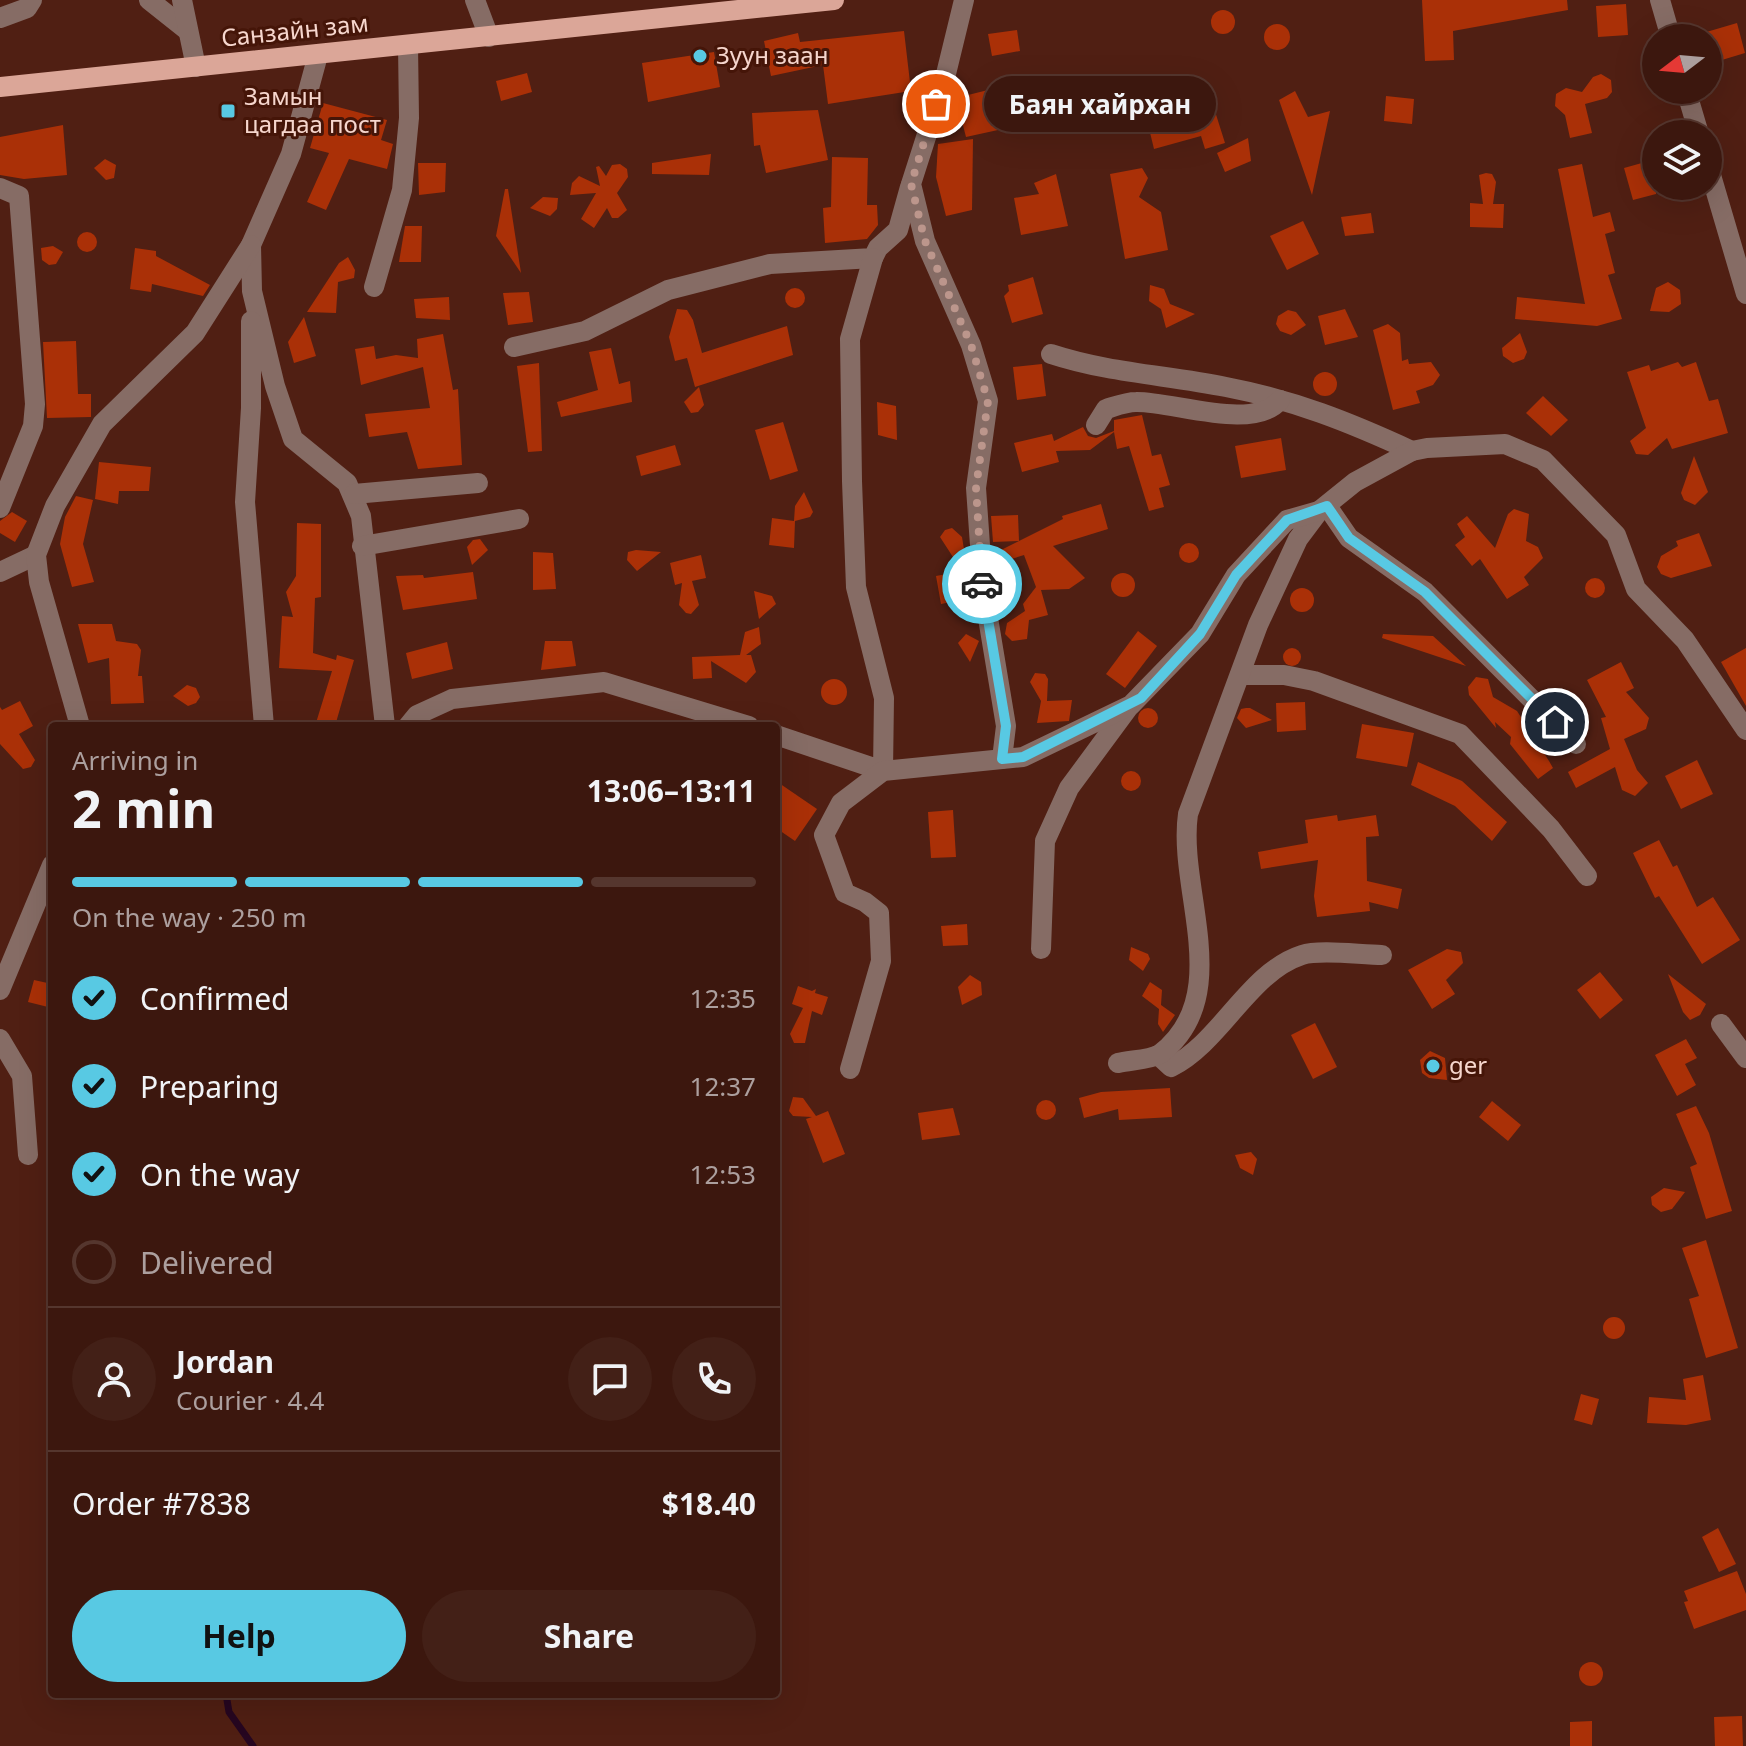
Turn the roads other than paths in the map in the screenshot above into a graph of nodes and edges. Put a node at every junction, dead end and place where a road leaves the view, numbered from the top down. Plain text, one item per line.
1 (32, 0) edge
2 (149, 0) edge
3 (182, 0) edge
4 (475, 0) edge
5 (834, 0) edge
6 (964, 0) edge
7 (1660, 0) edge
8 (0, 18) edge
9 (1667, 24) edge
10 (188, 31) junction
11 (489, 37) junction
12 (408, 45) junction
13 (318, 55) junction
14 (196, 67) junction
15 (0, 87) edge
16 (911, 184) junction
17 (0, 188) edge
18 (1718, 200) edge
19 (251, 245) junction
20 (873, 258) junction
21 (374, 287) dead end
22 (1746, 294) edge
23 (514, 347) dead end
24 (1051, 354) dead end
25 (1280, 400) junction
26 (1096, 425) dead end
27 (1412, 451) junction
28 (478, 483) dead end
29 (354, 494) junction
30 (0, 508) edge
31 (1323, 508) junction
32 (519, 519) dead end
33 (362, 546) junction
34 (36, 555) junction
35 (0, 572) edge
36 (1240, 675) junction
37 (1131, 705) junction
38 (79, 722) edge
39 (264, 722) edge
40 (384, 722) edge
41 (411, 722) edge
42 (736, 722) edge
43 (1746, 730) edge
44 (780, 736) edge
45 (1576, 744) dead end
46 (1002, 759) junction
47 (883, 771) junction
48 (48, 875) edge
49 (1587, 876) dead end
50 (1041, 949) dead end
51 (1382, 955) dead end
52 (0, 990) edge
53 (1721, 1024) dead end
54 (0, 1039) edge
55 (1158, 1055) junction
56 (1746, 1058) edge
57 (1118, 1063) dead end
58 (850, 1069) dead end
59 (28, 1155) dead end

1 - 8 street
2 - 10 street
3 - 10 street
4 - 11 street
5 - 11 main road, Санзайн зам
6 - 16 street
7 - 9 street
10 - 14 street
11 - 12 main road, Санзайн зам
12 - 13 main road, Санзайн зам
12 - 21 street
13 - 14 main road, Санзайн зам
13 - 19 street
14 - 15 main road, Санзайн зам
16 - 20 street
16 - 46 street
17 - 30 street
18 - 22 street
19 - 29 street
19 - 34 street
19 - 39 street
20 - 23 street
20 - 47 street
24 - 25 street
25 - 26 street
25 - 27 street
27 - 31 street
27 - 43 street
28 - 29 street
29 - 33 street
31 - 36 street
31 - 37 street
31 - 45 street
32 - 33 street
33 - 40 street
34 - 35 street
34 - 38 street
36 - 49 street
36 - 55 street
37 - 46 street
37 - 50 street
41 - 42 street
44 - 47 street
46 - 47 street
47 - 58 street
48 - 52 street
51 - 55 street
53 - 56 street
54 - 59 street
55 - 57 street

